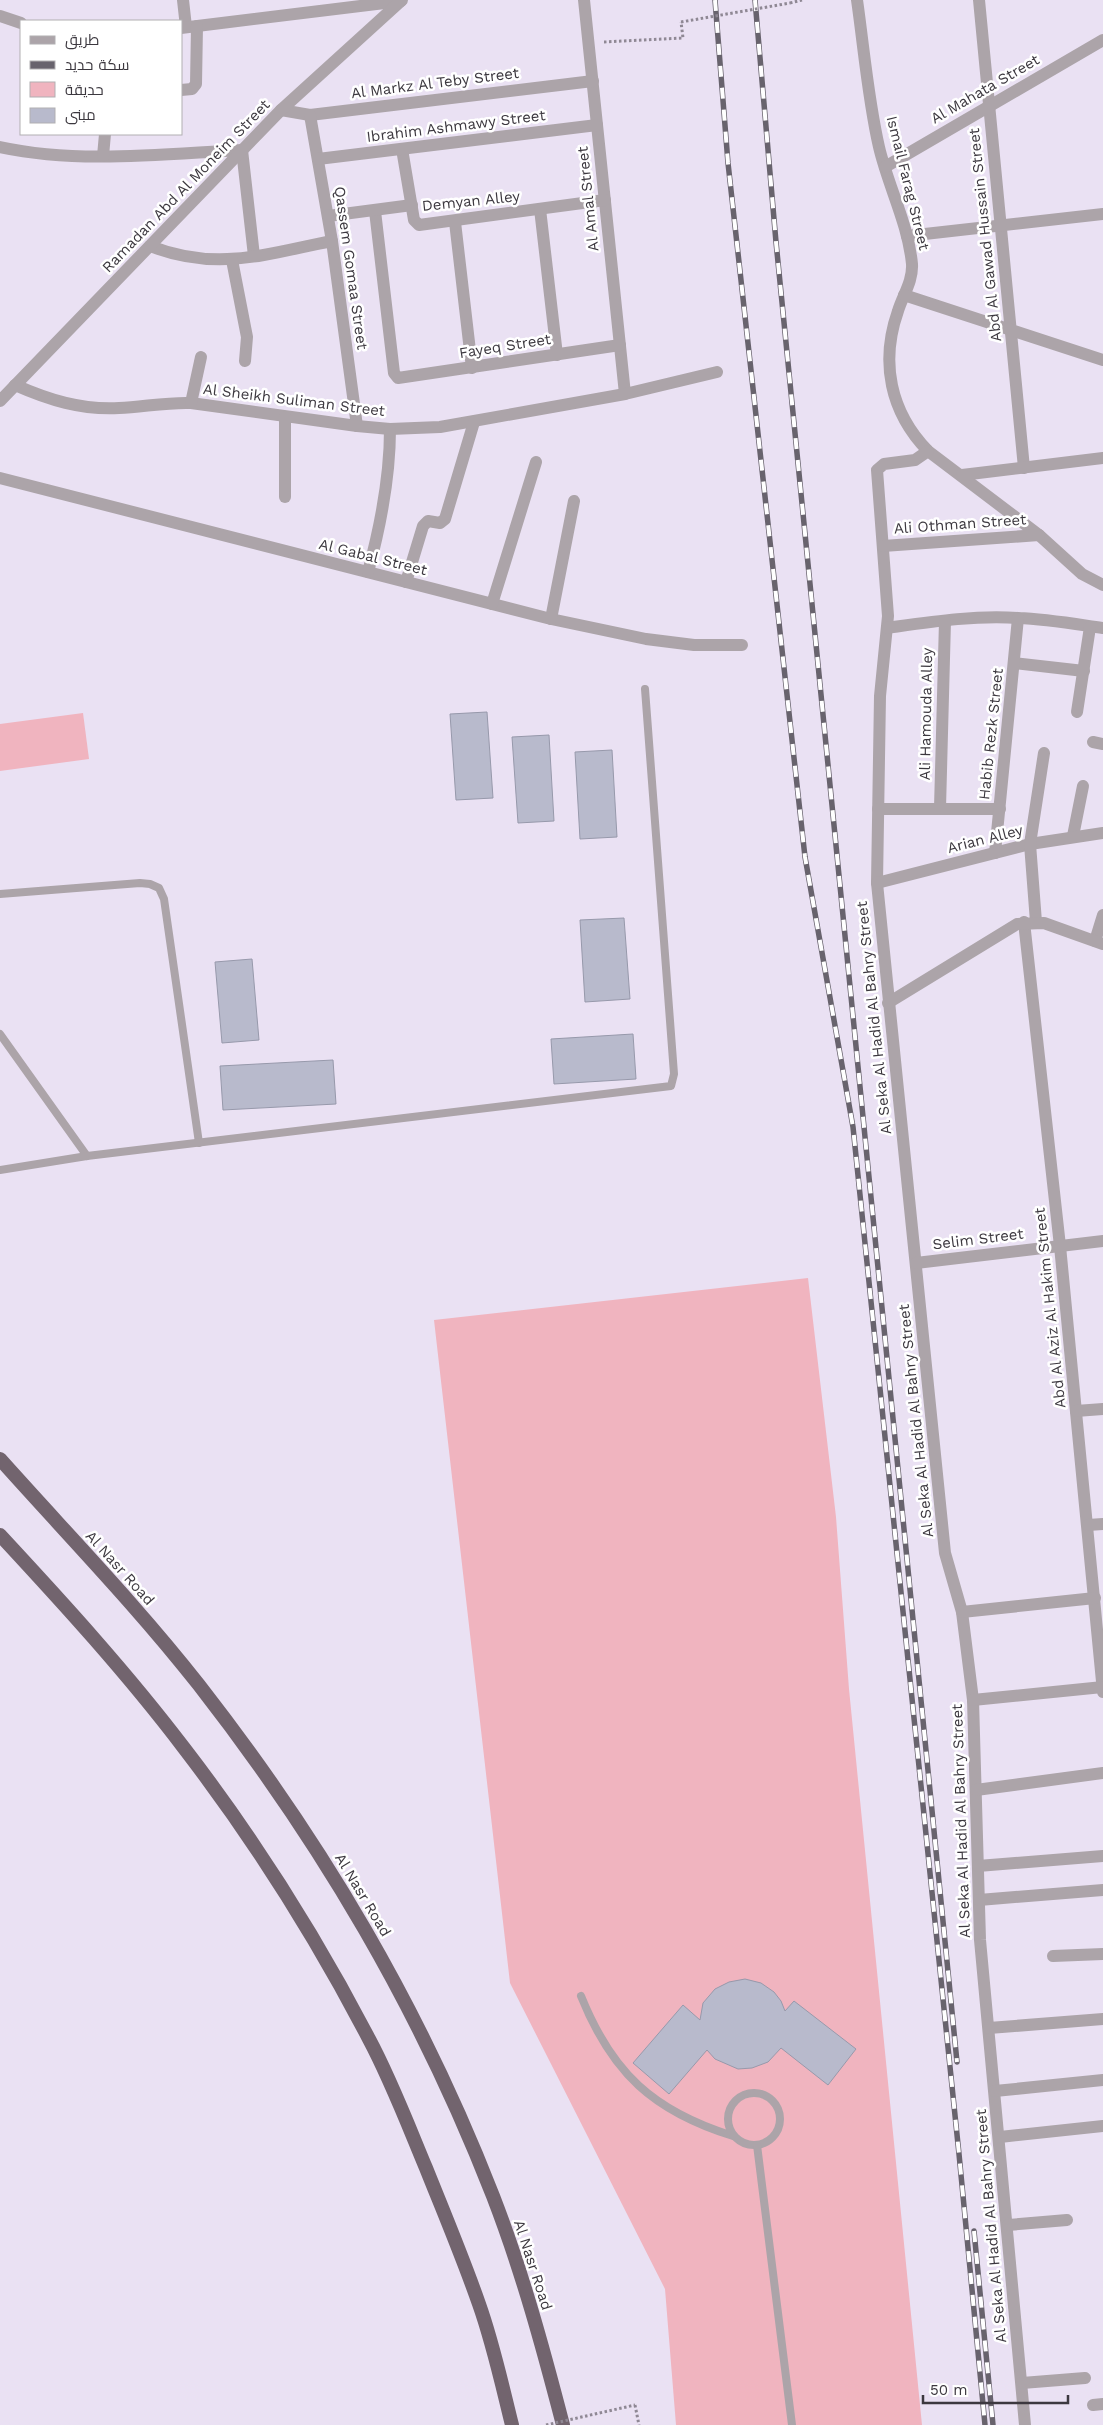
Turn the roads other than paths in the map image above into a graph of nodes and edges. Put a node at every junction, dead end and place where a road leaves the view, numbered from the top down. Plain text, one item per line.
1 (183, 0) edge
2 (584, 0) edge
3 (858, 0) edge
4 (979, 0) edge
5 (401, 1) edge
6 (0, 16) edge
7 (20, 23) edge
8 (188, 27) edge
9 (1103, 40) edge
10 (593, 81) junction
11 (182, 90) edge
12 (989, 105) junction
13 (281, 110) junction
14 (310, 115) junction
15 (597, 125) junction
16 (105, 135) edge
17 (0, 147) edge
18 (402, 149) junction
19 (242, 150) junction
20 (103, 156) junction
21 (318, 159) junction
22 (885, 167) junction
23 (605, 200) junction
24 (412, 205) junction
25 (375, 210) junction
26 (540, 210) junction
27 (1103, 214) edge
28 (328, 216) junction
29 (455, 222) junction
30 (1001, 226) junction
31 (907, 236) junction
32 (332, 241) junction
33 (150, 246) junction
34 (254, 256) junction
35 (232, 260) junction
36 (904, 295) junction
37 (1011, 330) junction
38 (620, 345) junction
39 (557, 355) junction
40 (201, 357) dead end
41 (245, 360) dead end
42 (1103, 360) edge
43 (472, 368) junction
44 (717, 372) dead end
45 (15, 385) junction
46 (625, 394) junction
47 (0, 401) edge
48 (191, 403) junction
49 (285, 417) junction
50 (474, 422) junction
51 (357, 426) junction
52 (390, 429) junction
53 (928, 451) junction
54 (1103, 458) edge
55 (536, 462) dead end
56 (1024, 468) junction
57 (962, 474) junction
58 (0, 478) edge
59 (286, 496) dead end
60 (574, 501) dead end
61 (1039, 535) junction
62 (883, 546) junction
63 (368, 572) junction
64 (406, 582) junction
65 (1103, 585) edge
66 (492, 604) junction
67 (1018, 618) junction
68 (551, 619) junction
69 (945, 620) junction
70 (887, 628) junction
71 (1097, 628) edge
72 (742, 645) dead end
73 (1014, 662) junction
74 (1084, 671) junction
75 (645, 689) dead end
76 (1077, 712) dead end
77 (1044, 753) dead end
78 (1082, 786) dead end
79 (878, 808) junction
80 (940, 808) junction
81 (1000, 809) junction
82 (1103, 833) edge
83 (1073, 836) junction
84 (1030, 844) junction
85 (995, 853) junction
86 (877, 883) junction
87 (0, 894) edge
88 (1103, 915) edge
89 (1030, 922) junction
90 (1099, 943) edge
91 (888, 1003) junction
92 (0, 1034) edge
93 (199, 1143) junction
94 (87, 1156) junction
95 (0, 1170) edge
96 (1103, 1241) edge
97 (1060, 1246) junction
98 (916, 1263) junction
99 (1103, 1409) edge
100 (1076, 1411) junction
101 (0, 1459) edge
102 (1103, 1524) edge
103 (1088, 1525) junction
104 (0, 1535) edge
105 (1095, 1598) junction
106 (962, 1612) junction
107 (1103, 1687) edge
108 (1103, 1692) edge
109 (973, 1700) junction
110 (1103, 1773) edge
111 (976, 1790) junction
112 (1103, 1856) edge
113 (978, 1866) junction
114 (1103, 1890) edge
115 (979, 1900) junction
116 (1103, 1954) edge
117 (1053, 1956) dead end
118 (581, 1996) dead end
119 (1103, 2019) edge
120 (989, 2028) junction
121 (1103, 2080) edge
122 (995, 2091) junction
123 (1103, 2126) edge
124 (733, 2136) junction
125 (1000, 2137) junction
126 (757, 2146) junction
127 (1067, 2220) dead end
128 (1008, 2225) junction
129 (1085, 2378) dead end
130 (1022, 2383) junction
131 (512, 2425) edge
132 (563, 2425) edge
133 (792, 2425) edge
134 (1025, 2425) edge

1 - 8 street
2 - 10 street, Al Amal Street
3 - 22 street, Ismail Farag Street
4 - 12 street, Abd Al Gawad Hussain Street
5 - 8 street
5 - 13 street, Ramadan Abd Al Moneim Street
6 - 7 street
8 - 11 street
9 - 12 street, Al Mahata Street
10 - 14 street, Al Markz Al Teby Street
10 - 15 street, Al Amal Street
12 - 22 street, Al Mahata Street
12 - 30 street, Abd Al Gawad Hussain Street
13 - 14 street, Al Markz Al Teby Street
13 - 19 street, Ramadan Abd Al Moneim Street
14 - 21 street, Qassem Gomaa Street
15 - 18 street, Ibrahim Ashmawy Street
15 - 23 street, Al Amal Street
16 - 20 street
17 - 20 street
18 - 21 street, Ibrahim Ashmawy Street
18 - 24 street, Demyan Alley
19 - 20 street
19 - 33 street, Ramadan Abd Al Moneim Street
19 - 34 street
21 - 28 street, Qassem Gomaa Street
22 - 31 street, Ismail Farag Street
23 - 26 street, Demyan Alley
23 - 38 street, Al Amal Street
24 - 25 street
24 - 29 street, Demyan Alley
25 - 28 street
25 - 43 street, Fayeq Street
26 - 29 street, Demyan Alley
26 - 39 street
27 - 30 street
28 - 32 street, Qassem Gomaa Street
29 - 43 street
30 - 31 street
30 - 37 street, Abd Al Gawad Hussain Street
31 - 36 street, Ismail Farag Street
32 - 34 street
32 - 51 street, Qassem Gomaa Street
33 - 35 street
33 - 45 street, Ramadan Abd Al Moneim Street
34 - 35 street
35 - 41 street
36 - 37 street
36 - 53 street, Ismail Farag Street
37 - 42 street
37 - 56 street, Abd Al Gawad Hussain Street
38 - 39 street, Fayeq Street
38 - 46 street, Al Amal Street
39 - 43 street, Fayeq Street
40 - 48 street
44 - 46 street, Al Sheikh Suliman Street
45 - 47 street, Ramadan Abd Al Moneim Street
45 - 48 street, Al Sheikh Suliman Street
46 - 50 street, Al Sheikh Suliman Street
48 - 49 street, Al Sheikh Suliman Street
49 - 51 street, Al Sheikh Suliman Street
49 - 59 street
50 - 52 street, Al Sheikh Suliman Street
50 - 64 street
51 - 52 street, Al Sheikh Suliman Street
52 - 63 street
53 - 57 street, Ali Othman Street
53 - 62 street, Al Seka Al Hadid Al Bahry Street
54 - 56 street
55 - 66 street
56 - 57 street
57 - 61 street, Ali Othman Street
58 - 63 street, Al Gabal Street
60 - 68 street
61 - 62 street, Ali Othman Street
61 - 65 street, Ali Othman Street
62 - 70 street, Al Seka Al Hadid Al Bahry Street
63 - 64 street, Al Gabal Street
64 - 66 street, Al Gabal Street
66 - 68 street, Al Gabal Street
67 - 69 street
67 - 71 street
67 - 73 street, Habib Rezk Street
68 - 72 street, Al Gabal Street
69 - 70 street
69 - 80 street, Ali Hamouda Alley
70 - 79 street, Al Seka Al Hadid Al Bahry Street
71 - 74 street
73 - 74 street
73 - 81 street, Habib Rezk Street
74 - 76 street
75 - 93 lane
77 - 84 street, Abd Al Aziz Al Hakim Street
78 - 83 street
79 - 80 street
79 - 86 street, Al Seka Al Hadid Al Bahry Street
80 - 81 street
81 - 85 street, Habib Rezk Street
82 - 83 street, Arian Alley
83 - 84 street, Arian Alley
84 - 85 street, Arian Alley
84 - 89 street, Abd Al Aziz Al Hakim Street
85 - 86 street, Arian Alley
86 - 91 street, Al Seka Al Hadid Al Bahry Street
87 - 93 lane
88 - 90 street
89 - 90 street
89 - 91 street
89 - 97 street, Abd Al Aziz Al Hakim Street
91 - 98 street, Al Seka Al Hadid Al Bahry Street
92 - 94 lane
93 - 94 lane
94 - 95 lane
96 - 97 street, Selim Street
97 - 98 street, Selim Street
97 - 100 street, Abd Al Aziz Al Hakim Street
98 - 106 street, Al Seka Al Hadid Al Bahry Street
99 - 100 street
100 - 103 street, Abd Al Aziz Al Hakim Street
101 - 132 highway, Al Nasr Road
102 - 103 street
103 - 105 street, Abd Al Aziz Al Hakim Street
104 - 131 highway
105 - 106 street
105 - 107 street, Abd Al Aziz Al Hakim Street
106 - 109 street, Al Seka Al Hadid Al Bahry Street
107 - 108 street, Abd Al Aziz Al Hakim Street
107 - 109 street
109 - 111 street, Al Seka Al Hadid Al Bahry Street
110 - 111 street
111 - 113 street, Al Seka Al Hadid Al Bahry Street
112 - 113 street
113 - 115 street, Al Seka Al Hadid Al Bahry Street
114 - 115 street
115 - 120 street, Al Seka Al Hadid Al Bahry Street
116 - 117 street
118 - 124 lane
119 - 120 street
120 - 122 street, Al Seka Al Hadid Al Bahry Street
121 - 122 street
122 - 125 street, Al Seka Al Hadid Al Bahry Street
123 - 125 street
124 - 126 lane
124 - 126 lane
125 - 128 street, Al Seka Al Hadid Al Bahry Street
126 - 133 lane
127 - 128 street
128 - 130 street, Al Seka Al Hadid Al Bahry Street
129 - 130 street
130 - 134 street, Al Seka Al Hadid Al Bahry Street

